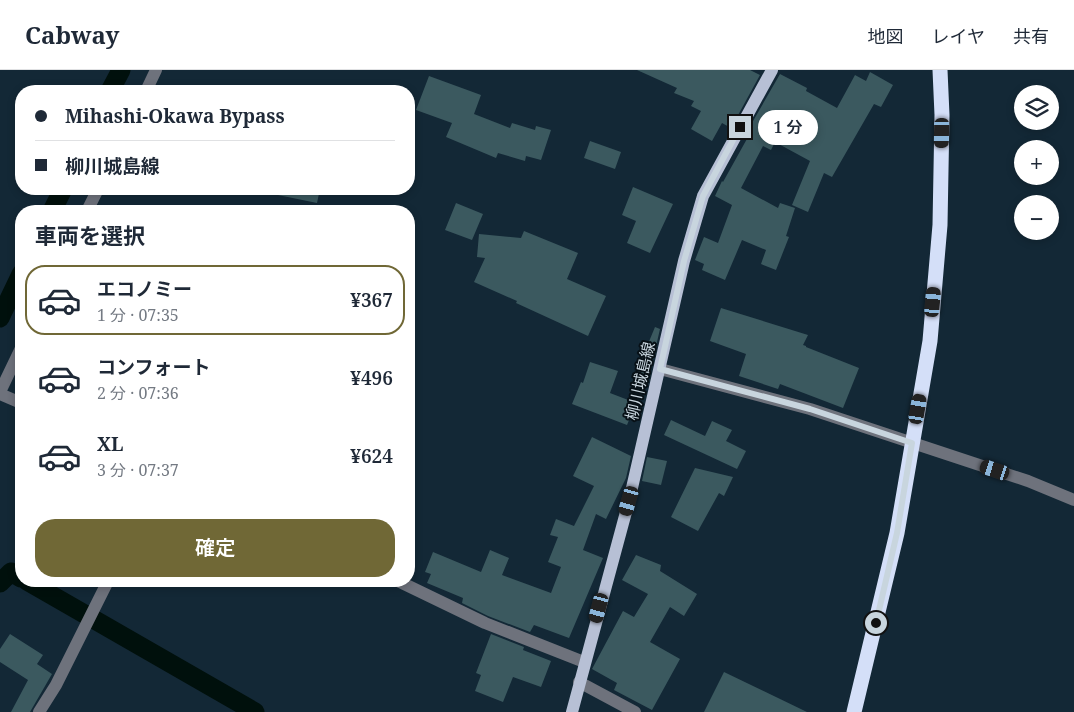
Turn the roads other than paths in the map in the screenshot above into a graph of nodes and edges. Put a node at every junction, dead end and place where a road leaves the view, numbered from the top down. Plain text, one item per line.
1 (156, 70) edge
2 (772, 70) edge
3 (940, 70) edge
4 (149, 85) edge
5 (15, 361) edge
6 (660, 369) junction
7 (0, 393) edge
8 (15, 400) edge
9 (912, 443) junction
10 (1074, 500) edge
11 (105, 587) edge
12 (410, 587) edge
13 (584, 662) junction
14 (579, 682) junction
15 (38, 712) edge
16 (572, 712) edge
17 (635, 712) edge
18 (854, 712) edge

1 - 4 street
2 - 6 main road, 柳川城島線
3 - 9 highway
5 - 7 street
6 - 9 street
6 - 13 main road, 柳川城島線
7 - 8 street
9 - 10 street
9 - 18 highway
11 - 15 street
12 - 13 street
13 - 14 main road, 柳川城島線
14 - 16 main road, 柳川城島線
14 - 17 street

